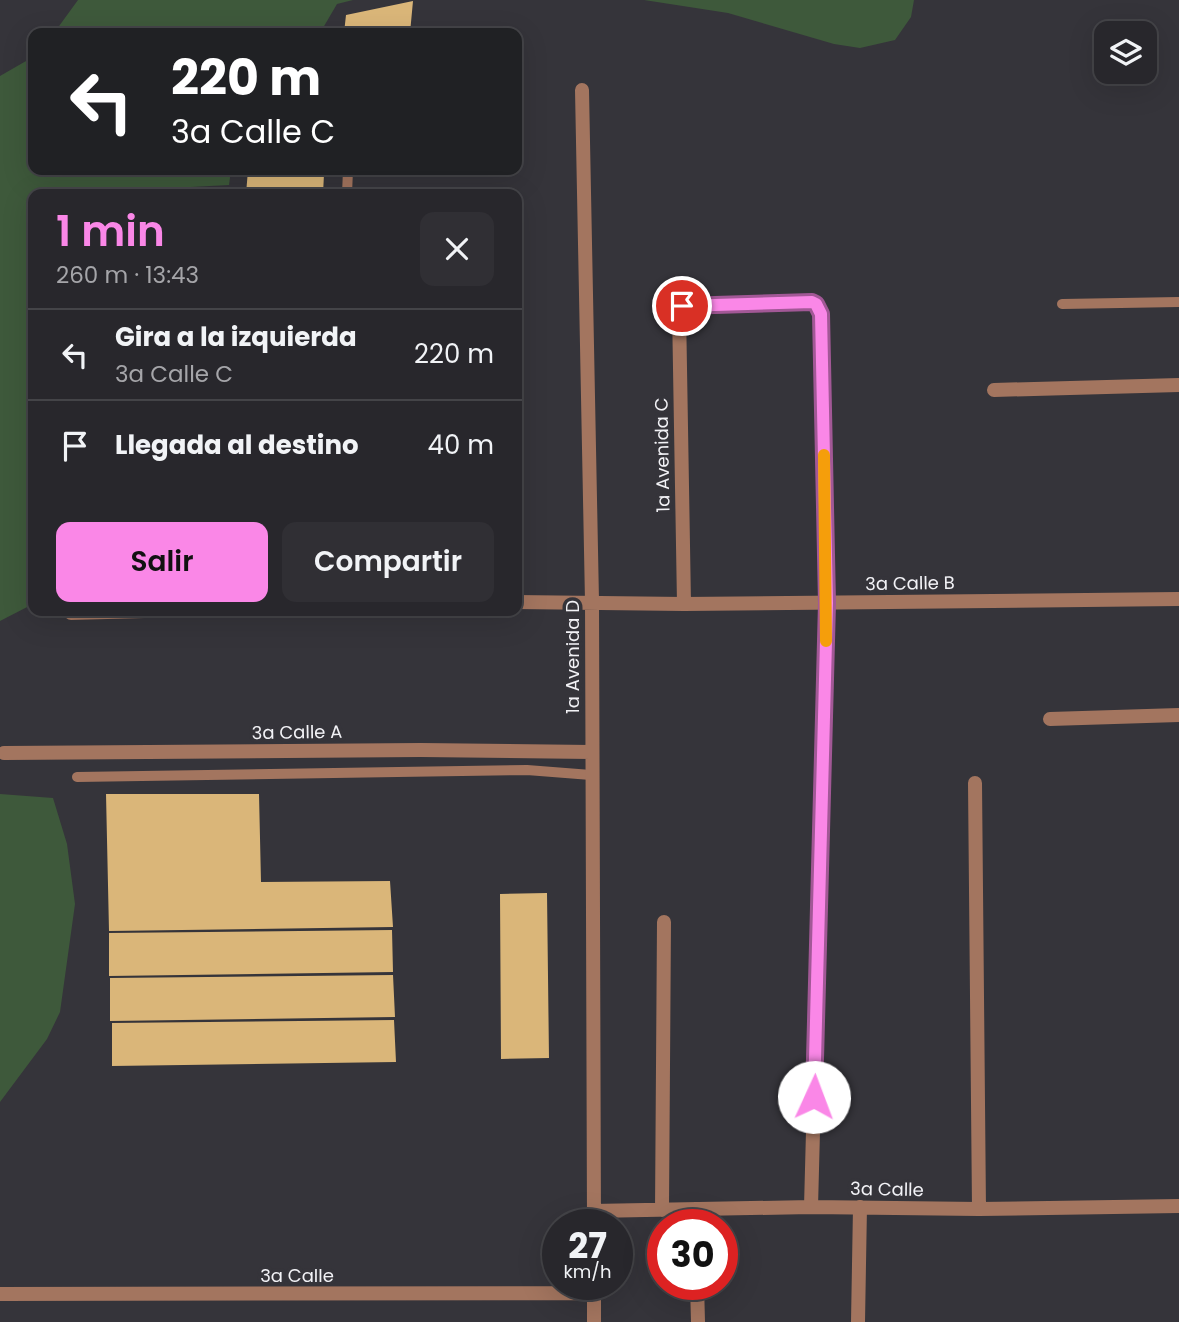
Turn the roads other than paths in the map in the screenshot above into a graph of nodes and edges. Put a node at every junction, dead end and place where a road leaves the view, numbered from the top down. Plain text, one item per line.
1 (582, 90) dead end
2 (1179, 302) edge
3 (1062, 304) dead end
4 (1179, 385) edge
5 (994, 390) dead end
6 (1179, 599) edge
7 (592, 601) junction
8 (522, 602) edge
9 (827, 603) junction
10 (684, 604) junction
11 (1179, 715) edge
12 (1050, 719) dead end
13 (591, 752) junction
14 (4, 753) dead end
15 (590, 775) junction
16 (77, 777) dead end
17 (975, 783) dead end
18 (664, 922) dead end
19 (1179, 1206) edge
20 (811, 1207) junction
21 (860, 1207) junction
22 (593, 1209) edge
23 (662, 1209) edge
24 (695, 1209) edge
25 (979, 1209) junction
26 (542, 1289) edge
27 (0, 1294) edge
28 (594, 1300) edge
29 (697, 1300) edge
30 (594, 1322) edge
31 (698, 1322) edge
32 (858, 1322) edge

1 - 7 street, 1a Avenida D
2 - 3 lane
4 - 5 street
6 - 9 street, 3a Calle B
7 - 8 street, 3a Calle B
7 - 10 street, 3a Calle B
7 - 13 street, 1a Avenida D
9 - 10 street, 3a Calle B
9 - 10 street, 1a Avenida C
9 - 20 street
11 - 12 street
13 - 14 street, 3a Calle A
13 - 15 street, 1a Avenida D
15 - 16 lane
15 - 22 street, 1a Avenida D
17 - 25 street
18 - 23 street
19 - 25 street, 3a Calle
20 - 21 street, 3a Calle
20 - 24 street, 3a Calle
21 - 25 street, 3a Calle
21 - 32 street
26 - 27 street, 3a Calle
28 - 30 street
29 - 31 street

